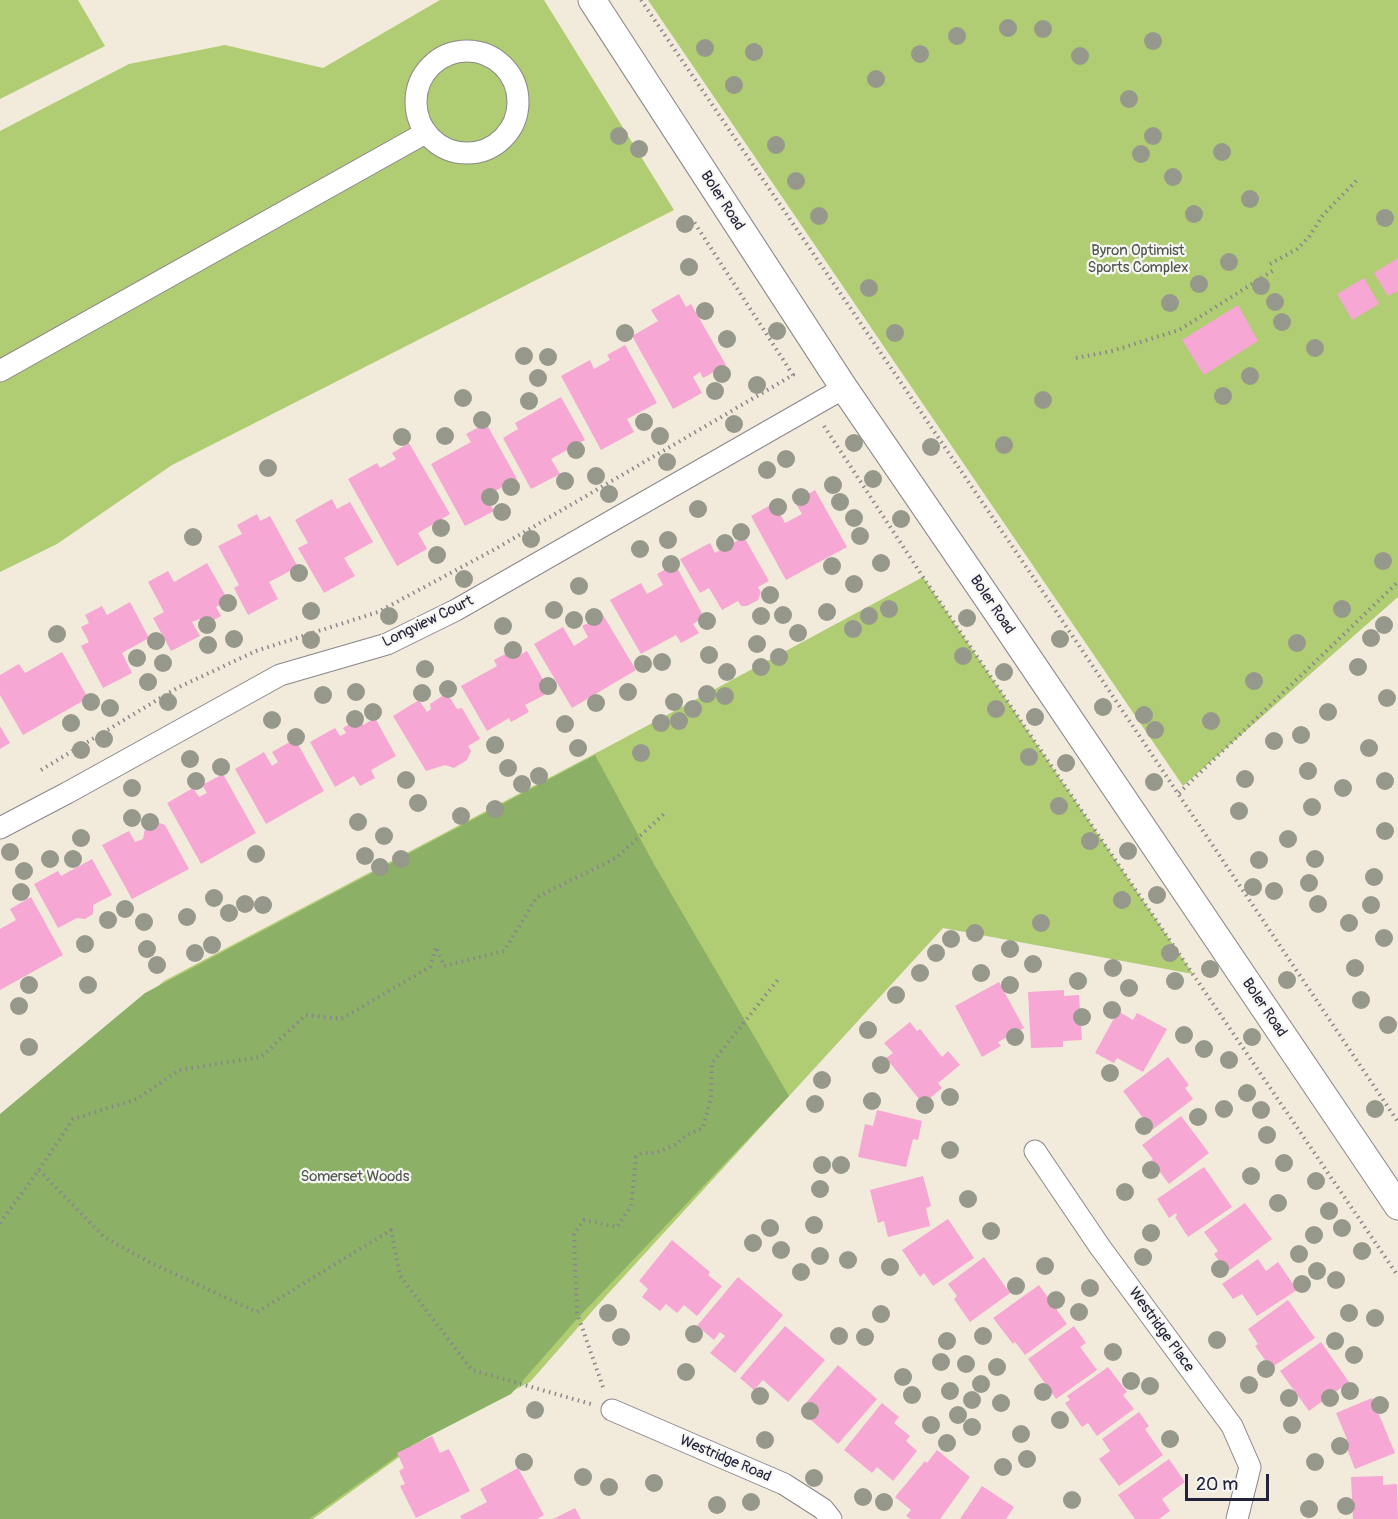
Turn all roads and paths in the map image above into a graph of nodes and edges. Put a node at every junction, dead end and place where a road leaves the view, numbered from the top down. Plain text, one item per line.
1 (592, 0) edge
2 (641, 0) edge
3 (425, 133) junction
4 (1357, 180) dead end
5 (694, 222) dead end
6 (1270, 264) dead end
7 (1274, 270) dead end
8 (1076, 358) dead end
9 (0, 371) edge
10 (844, 388) junction
11 (824, 425) dead end
12 (1398, 582) edge
13 (41, 770) dead end
14 (1179, 794) junction
15 (665, 813) dead end
16 (0, 828) edge
17 (780, 977) dead end
18 (1398, 1122) edge
19 (1035, 1151) dead end
20 (39, 1170) junction
21 (1398, 1206) edge
22 (0, 1224) edge
23 (1398, 1276) edge
24 (612, 1410) junction
25 (831, 1519) edge
26 (1237, 1519) edge

1 - 10 street, Boler Road
2 - 14 path
3 - 3 street
3 - 9 street
4 - 6 path
5 - 13 path
7 - 8 path
10 - 16 street, Longview Court
10 - 21 street, Boler Road
11 - 23 path
12 - 14 path
14 - 18 path
15 - 20 path
17 - 24 path
19 - 26 street, Westridge Place
20 - 22 path
20 - 24 path
24 - 25 street, Westridge Road

